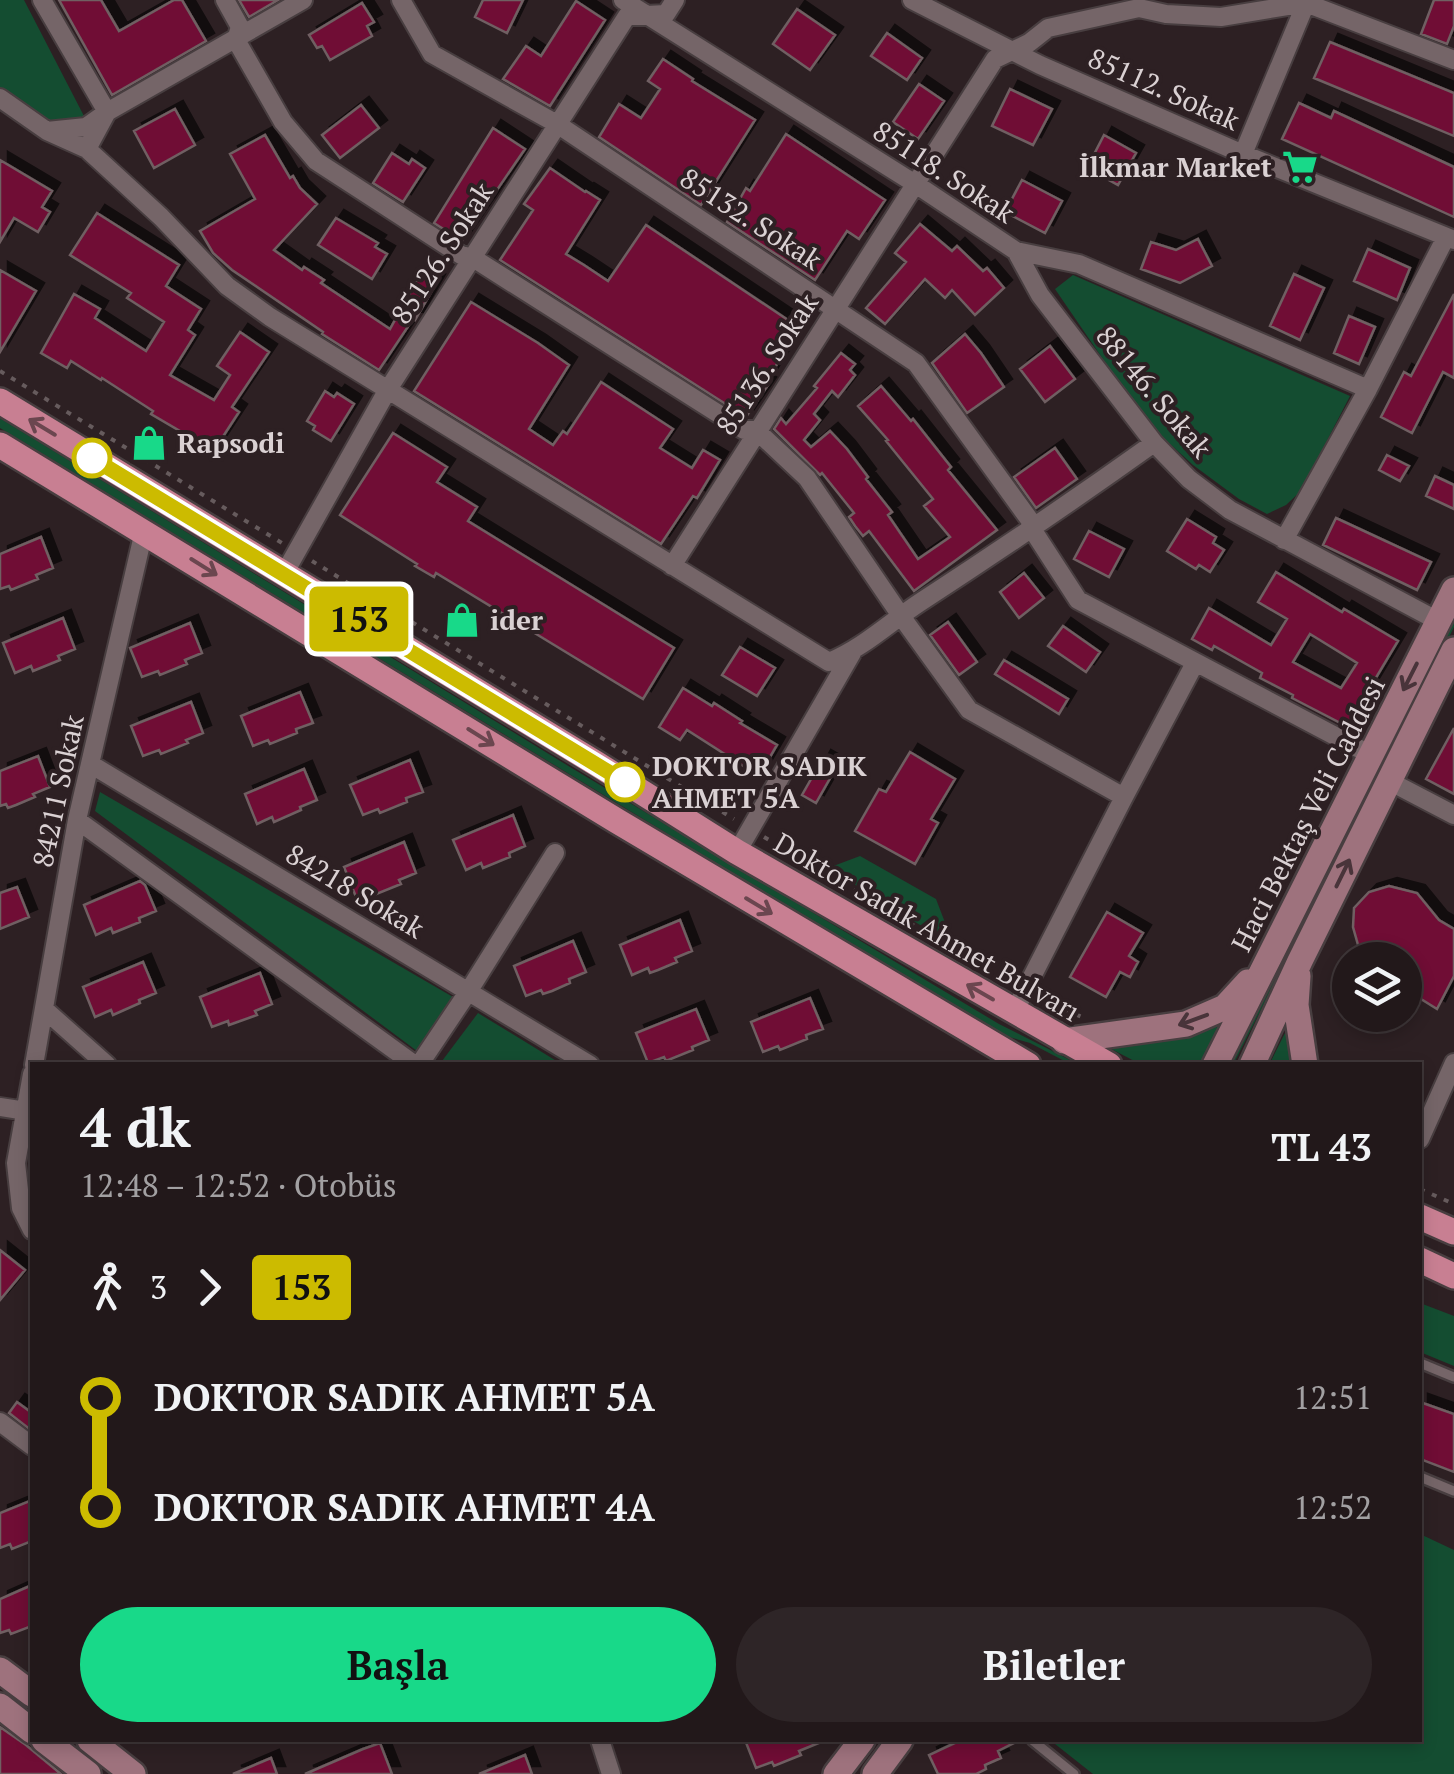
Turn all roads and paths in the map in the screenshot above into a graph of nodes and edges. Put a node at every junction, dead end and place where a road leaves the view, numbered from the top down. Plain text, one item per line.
1 (42, 0) edge
2 (225, 0) edge
3 (303, 0) edge
4 (401, 0) edge
5 (623, 0) edge
6 (676, 0) edge
7 (912, 0) edge
8 (1306, 3) junction
9 (1166, 7) edge
10 (646, 15) junction
11 (236, 40) junction
12 (1014, 51) junction
13 (1454, 60) edge
14 (0, 98) edge
15 (107, 112) junction
16 (557, 124) junction
17 (47, 131) junction
18 (87, 149) junction
19 (1243, 154) junction
20 (917, 185) junction
21 (1450, 238) edge
22 (1016, 251) junction
23 (473, 258) junction
24 (835, 308) junction
25 (0, 371) edge
26 (1368, 389) junction
27 (387, 391) junction
28 (0, 401) edge
29 (756, 430) junction
30 (1154, 443) junction
31 (1, 448) edge
32 (1032, 529) junction
33 (144, 531) junction
34 (1284, 540) junction
35 (287, 547) dead end
36 (311, 560) dead end
37 (672, 566) junction
38 (284, 574) junction
39 (1454, 590) edge
40 (901, 616) junction
41 (1438, 621) junction
42 (1454, 650) edge
43 (852, 653) junction
44 (1196, 663) junction
45 (1371, 756) junction
46 (92, 764) junction
47 (1389, 780) junction
48 (1124, 796) junction
49 (1454, 815) edge
50 (77, 820) junction
51 (750, 829) junction
52 (737, 852) junction
53 (554, 853) dead end
54 (938, 940) dead end
55 (1268, 960) junction
56 (1300, 961) junction
57 (468, 992) junction
58 (1037, 997) dead end
59 (44, 1009) junction
60 (1014, 1012) junction
61 (1090, 1021) dead end
62 (1064, 1041) junction
63 (1008, 1058) edge
64 (35, 1062) edge
65 (104, 1062) edge
66 (413, 1062) edge
67 (419, 1062) edge
68 (585, 1062) edge
69 (1103, 1062) edge
70 (1217, 1062) edge
71 (1253, 1062) edge
72 (1305, 1062) edge
73 (1454, 1063) edge
74 (30, 1086) edge
75 (0, 1107) edge
76 (26, 1110) junction
77 (1422, 1135) edge
78 (1422, 1191) edge
79 (1454, 1204) edge
80 (1422, 1218) edge
81 (30, 1226) edge
82 (1454, 1232) edge
83 (1422, 1261) edge
84 (1454, 1276) edge
85 (1422, 1364) edge
86 (1454, 1377) edge
87 (0, 1422) edge
88 (30, 1444) edge
89 (1422, 1478) edge
90 (1454, 1491) edge
91 (0, 1670) edge
92 (30, 1691) edge
93 (0, 1706) edge
94 (30, 1729) edge
95 (47, 1742) edge
96 (93, 1742) edge
97 (601, 1742) edge
98 (860, 1742) edge
99 (899, 1742) edge
100 (1034, 1742) edge
101 (88, 1774) edge
102 (133, 1774) edge
103 (611, 1774) edge
104 (836, 1774) edge
105 (875, 1774) edge
106 (1074, 1774) edge

1 - 15 street
2 - 11 street
3 - 11 street
4 - 16 street, 85132. Sokak
5 - 10 street, 85118. Sokak
6 - 10 street, 85126. Sokak
7 - 12 street, 85112. Sokak
8 - 9 street, 85136. Sokak
8 - 13 street
8 - 19 street
9 - 12 street, 85136. Sokak
10 - 16 street, 85126. Sokak
10 - 20 street, 85118. Sokak
11 - 15 street
11 - 23 street
12 - 19 street, 85112. Sokak
12 - 20 street, 85136. Sokak
14 - 17 street
15 - 17 street
15 - 18 street
16 - 23 street, 85126. Sokak
16 - 24 street, 85132. Sokak
17 - 18 street
18 - 27 street
19 - 21 street, 85112. Sokak
20 - 22 street, 85118. Sokak
20 - 24 street, 85136. Sokak
21 - 26 street
22 - 26 street, 85118. Sokak
22 - 30 street, 88146. Sokak
23 - 27 street, 85126. Sokak
23 - 29 street
24 - 29 street, 85136. Sokak
24 - 32 street, 85132. Sokak
25 - 35 path
26 - 34 street
27 - 37 street
27 - 38 street, 85126. Sokak
38 -> 28 main road, Doktor Sadık Ahmet Bulvarı
29 - 37 street, 85136. Sokak
29 - 40 street
30 - 32 street
30 - 34 street, 88146. Sokak
31 - 33 main road
32 - 40 street
32 - 44 street, 85132. Sokak
33 - 46 street, 84211 Sokak
33 -> 63 main road
34 - 41 street, 88146. Sokak
36 - 51 path
37 - 43 street
38 - 52 main road, Doktor Sadık Ahmet Bulvarı
39 - 41 main road, Haci Bektaş Veli Caddesi
40 - 43 street
40 - 48 street
41 -> 45 main road, Haci Bektaş Veli Caddesi
42 - 47 main road, Haci Bektaş Veli Caddesi
43 - 51 street
44 - 45 street, 85132. Sokak
44 - 48 street
45 - 55 main road, Haci Bektaş Veli Caddesi
46 - 50 street, 84211 Sokak
46 - 57 street, 84218 Sokak
47 - 49 street
56 -> 47 main road, Haci Bektaş Veli Caddesi
48 - 60 street
50 - 59 street, 84211 Sokak
50 - 66 street
51 - 52 street
51 - 54 path
60 -> 52 main road, Doktor Sadık Ahmet Bulvarı
53 - 57 street
55 -> 62 main road
55 - 70 main road, Haci Bektaş Veli Caddesi
56 - 71 main road, Haci Bektaş Veli Caddesi
56 - 72 main road
57 - 67 street
57 - 68 street, 84218 Sokak
58 - 61 path
59 - 64 street, 84211 Sokak
59 - 65 street
60 - 62 main road, Doktor Sadık Ahmet Bulvarı
62 - 69 main road, Doktor Sadık Ahmet Bulvarı
73 - 77 street
74 - 76 street
75 - 76 street
76 - 81 street
78 - 79 path
80 - 82 main road
83 - 84 main road
85 - 86 lane
87 - 88 street
89 - 90 lane
91 - 92 main road
93 - 94 main road
95 - 101 main road
96 - 102 main road
97 - 103 street
98 - 104 main road
99 - 105 main road
100 - 106 lane

